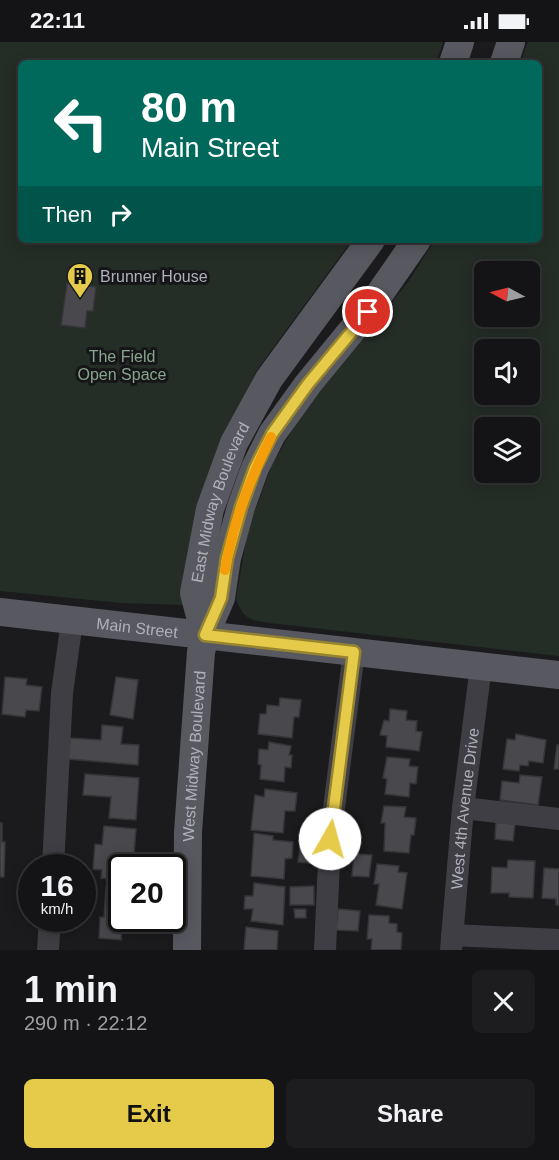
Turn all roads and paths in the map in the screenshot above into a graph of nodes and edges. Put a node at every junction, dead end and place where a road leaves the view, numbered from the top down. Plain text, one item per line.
1 (460, 42) edge
2 (511, 42) edge
3 (454, 60) edge
4 (505, 60) edge
5 (369, 243) edge
6 (415, 243) edge
7 (0, 612) edge
8 (72, 621) junction
9 (205, 635) junction
10 (354, 652) junction
11 (481, 666) junction
12 (559, 675) edge
13 (463, 808) junction
14 (559, 819) edge
15 (53, 854) edge
16 (49, 932) edge
17 (559, 940) edge
18 (452, 942) edge
19 (48, 950) edge
20 (187, 950) edge
21 (325, 950) edge

1 - 3 main road
2 - 4 main road
5 - 9 main road, East Midway Boulevard
6 - 9 main road, East Midway Boulevard
7 - 8 main road, Main Street
8 - 9 main road, Main Street
8 - 15 street
9 - 10 main road, Main Street
9 - 20 main road, West Midway Boulevard
10 - 11 main road, Main Street
10 - 21 street
11 - 12 main road, Main Street
11 - 13 street, West 4th Avenue Drive
13 - 14 street
13 - 18 street, West 4th Avenue Drive
16 - 19 street
17 - 18 street

